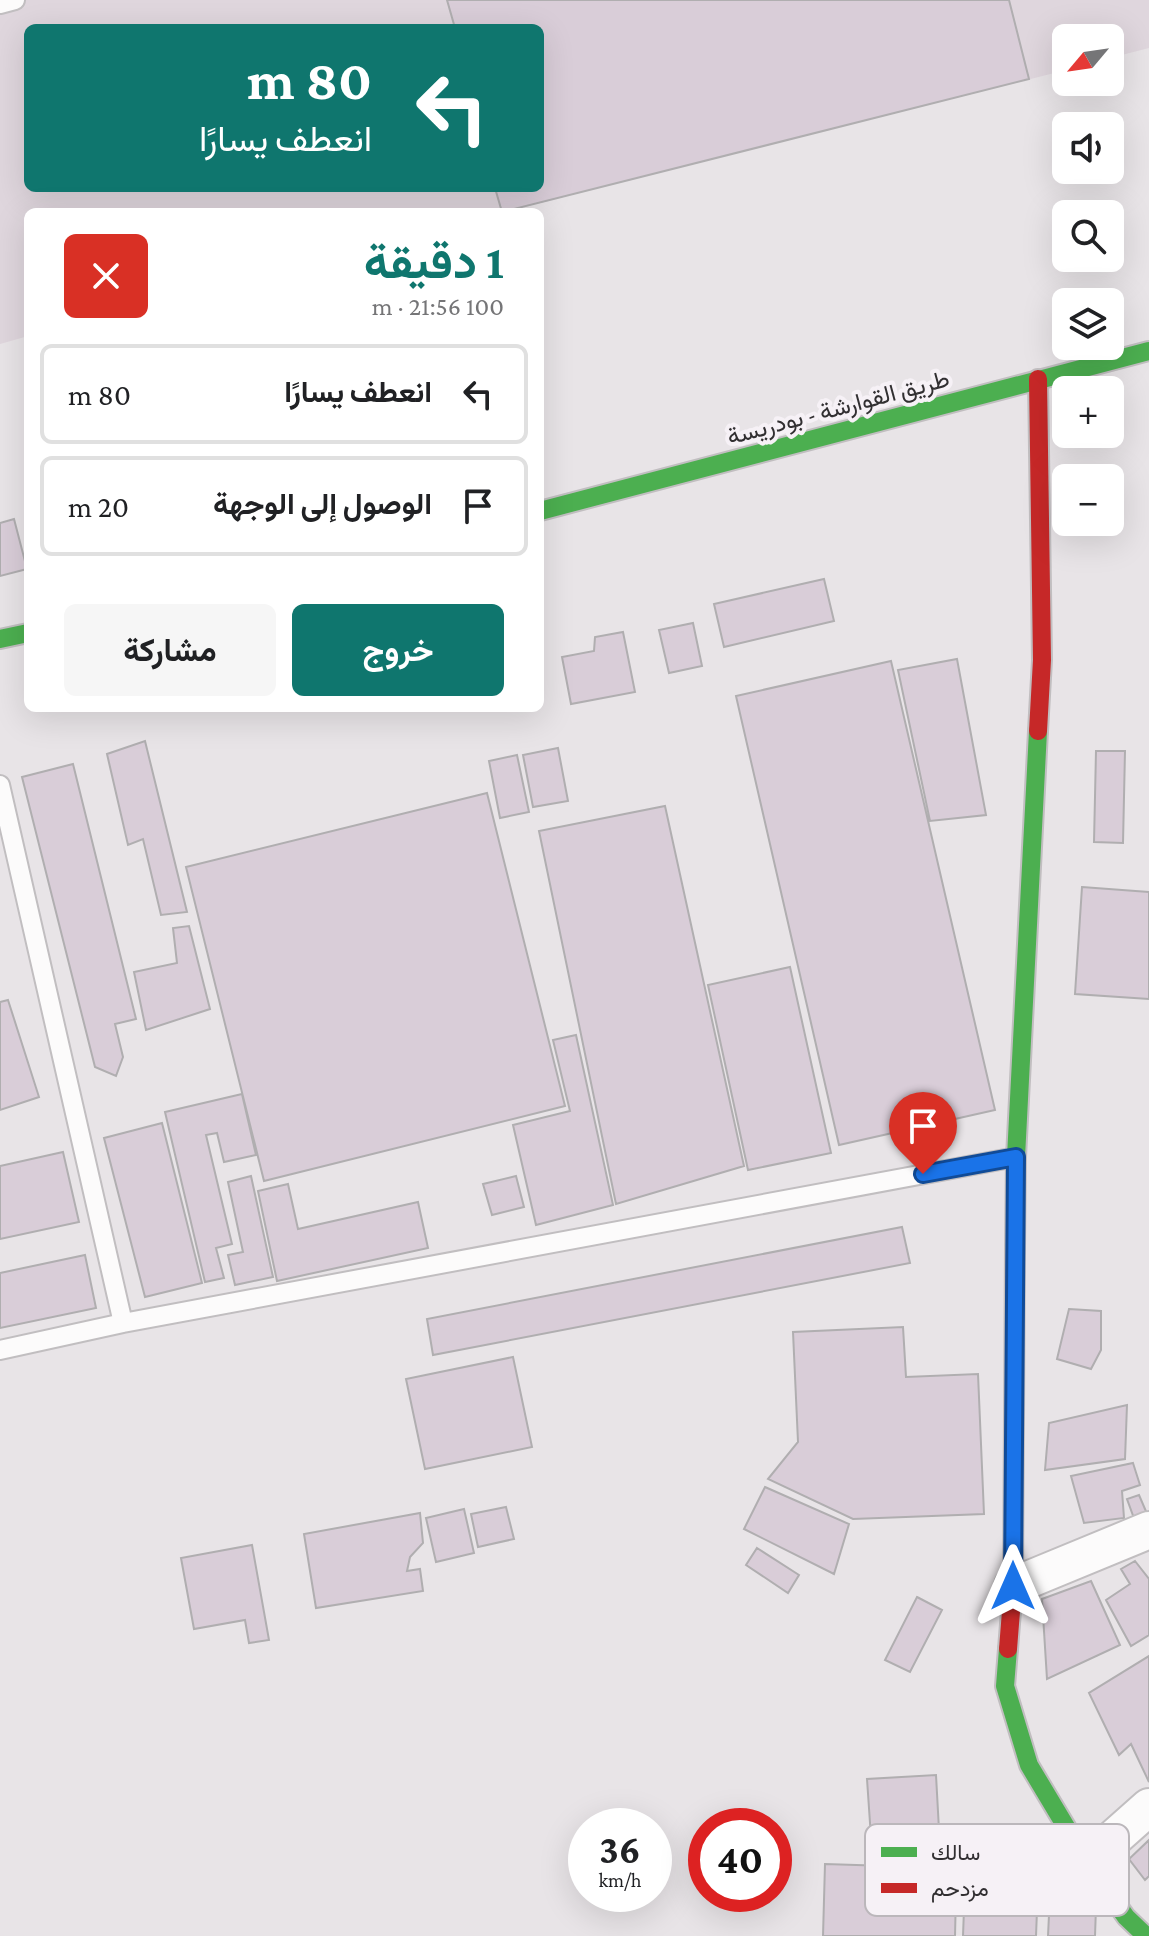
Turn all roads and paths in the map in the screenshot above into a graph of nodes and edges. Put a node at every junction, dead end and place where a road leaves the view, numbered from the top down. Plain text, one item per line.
1 (15, 0) edge
2 (0, 4) edge
3 (1149, 351) edge
4 (1038, 379) junction
5 (544, 510) edge
6 (24, 634) edge
7 (0, 639) edge
8 (0, 785) edge
9 (1016, 1157) junction
10 (123, 1323) junction
11 (0, 1350) edge
12 (1149, 1530) edge
13 (1013, 1586) junction
14 (1149, 1807) edge
15 (1064, 1824) edge
16 (1129, 1825) edge

1 - 2 lane
3 - 4 street, طريق القوارشة - بودريسة
4 - 5 street, طريق القوارشة - بودريسة
4 - 9 street
6 - 7 street
8 - 10 lane
9 - 10 lane
9 - 13 street
10 - 11 lane
12 - 13 street
13 - 15 street
14 - 16 street

